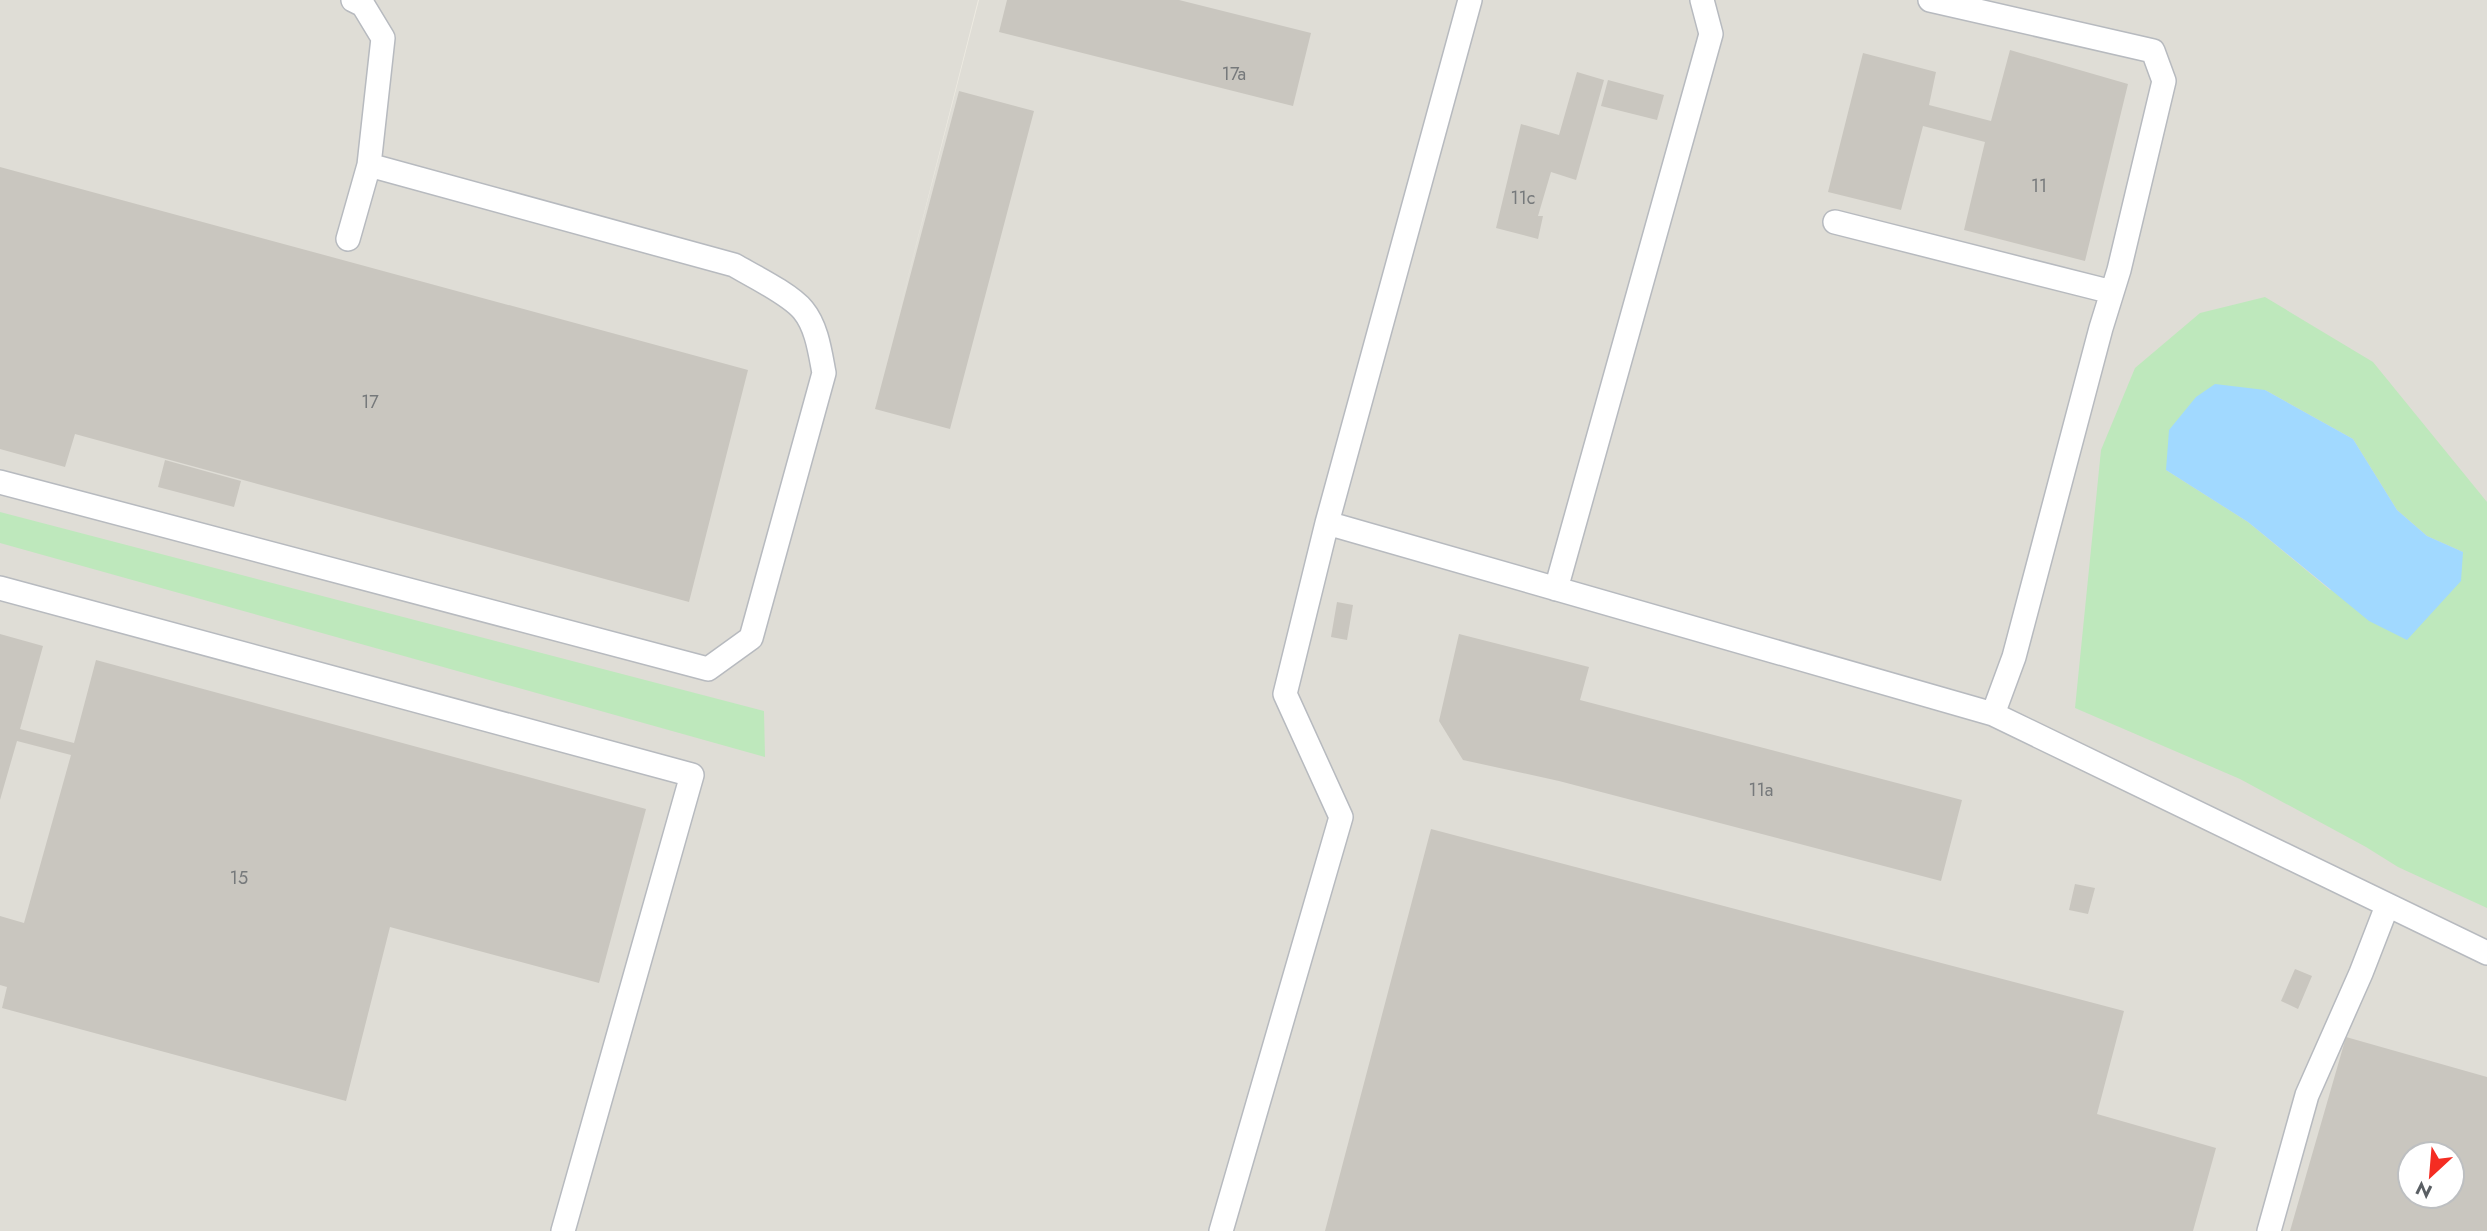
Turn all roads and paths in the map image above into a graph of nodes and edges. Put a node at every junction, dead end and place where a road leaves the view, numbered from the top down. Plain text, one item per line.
1 (353, 0) edge
2 (1470, 0) edge
3 (1702, 0) edge
4 (1930, 0) edge
5 (369, 165) junction
6 (1835, 222) dead end
7 (348, 239) dead end
8 (2112, 292) junction
9 (0, 482) edge
10 (1326, 523) junction
11 (0, 588) edge
12 (1556, 589) junction
13 (1993, 714) junction
14 (2386, 906) junction
15 (2487, 953) edge
16 (563, 1231) edge
17 (1221, 1231) edge
18 (2269, 1231) edge

1 - 5 lane
2 - 10 lane
3 - 12 lane
4 - 8 lane
5 - 7 lane
5 - 9 lane
6 - 8 lane
8 - 13 lane
10 - 12 lane
10 - 17 lane
11 - 16 lane
12 - 13 lane
13 - 14 lane
14 - 15 lane
14 - 18 lane

